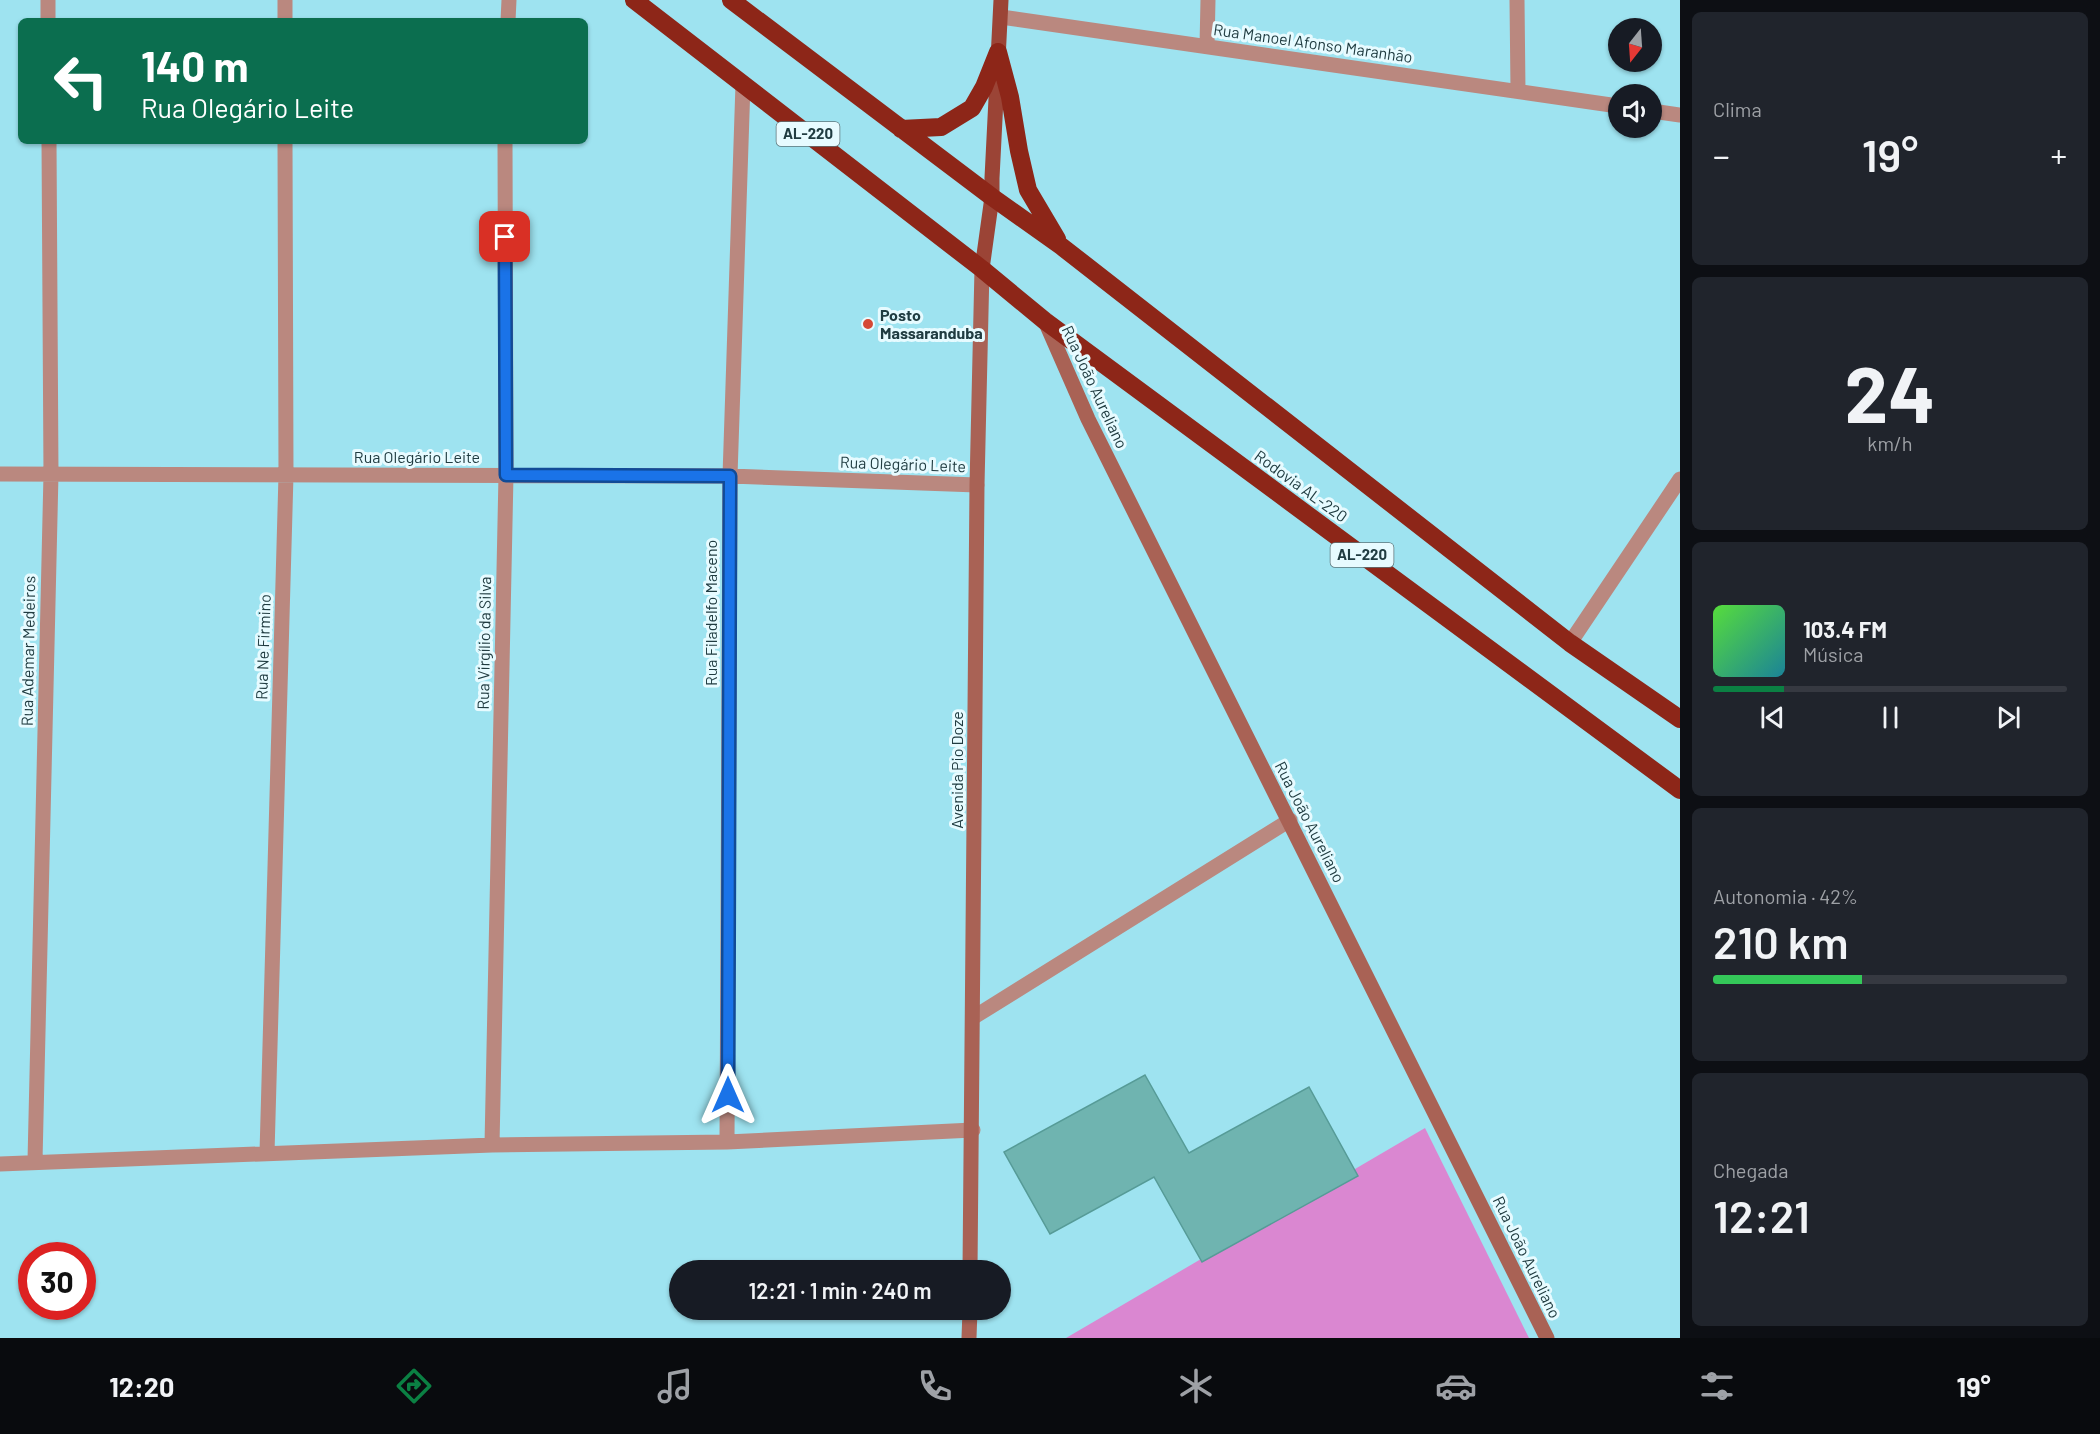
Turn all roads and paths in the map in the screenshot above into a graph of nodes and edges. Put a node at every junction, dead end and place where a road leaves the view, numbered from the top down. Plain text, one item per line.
1 (48, 0) edge
2 (285, 0) edge
3 (509, 0) edge
4 (634, 0) edge
5 (731, 0) edge
6 (1001, 0) edge
7 (1208, 0) edge
8 (1517, 0) edge
9 (1001, 17) junction
10 (48, 18) edge
11 (285, 18) edge
12 (508, 18) edge
13 (1207, 46) junction
14 (998, 52) junction
15 (743, 84) junction
16 (1518, 90) junction
17 (1608, 104) edge
18 (1662, 112) edge
19 (1680, 115) edge
20 (902, 129) junction
21 (49, 144) edge
22 (285, 144) edge
23 (504, 144) edge
24 (992, 197) junction
25 (1061, 246) junction
26 (982, 269) junction
27 (1044, 321) junction
28 (0, 474) edge
29 (51, 474) junction
30 (286, 475) junction
31 (506, 475) junction
32 (730, 476) junction
33 (1680, 479) edge
34 (977, 485) junction
35 (1570, 643) junction
36 (1680, 719) edge
37 (1680, 790) edge
38 (1290, 820) junction
39 (974, 1017) junction
40 (973, 1130) junction
41 (727, 1142) junction
42 (492, 1145) junction
43 (267, 1153) junction
44 (34, 1161) junction
45 (0, 1164) edge
46 (970, 1260) edge
47 (970, 1320) edge
48 (969, 1338) edge
49 (1547, 1338) edge

1 - 10 street
2 - 11 street
3 - 12 street
4 - 15 highway, AL-220
5 - 20 highway
6 - 9 main road
7 - 13 street
8 - 16 street
9 - 13 street, Rua Manoel Afonso Maranhão
9 - 14 main road
13 - 16 street, Rua Manoel Afonso Maranhão
14 - 20 highway
14 - 24 main road
14 - 25 highway
15 - 26 highway, AL-220
15 - 32 street, Rua Filadelfo Maceno
16 - 17 street, Rua Manoel Afonso Maranhão
18 - 19 street
20 - 24 highway
21 - 29 street, Rua Ademar Medeiros
22 - 30 street, Rua Ne Firmino
23 - 31 street, Rua Virgílio da Silva
24 - 25 highway
24 - 26 main road
25 - 35 highway
26 - 27 highway, AL-220
26 - 34 street, Avenida Pio Doze
27 - 37 highway, Rodovia AL-220 / AL-220
27 - 38 street, Rua João Aureliano
28 - 29 street, Rua Olegário Leite
29 - 30 street, Rua Olegário Leite
29 - 44 street, Rua Ademar Medeiros
30 - 31 street, Rua Olegário Leite
30 - 43 street, Rua Ne Firmino
31 - 32 street, Rua Olegário Leite
31 - 42 street, Rua Virgílio da Silva
32 - 34 street, Rua Olegário Leite
32 - 41 street, Rua Filadelfo Maceno
33 - 35 street
34 - 39 street, Avenida Pio Doze
35 - 36 highway
38 - 39 street
38 - 49 street, Rua João Aureliano
39 - 40 street, Avenida Pio Doze
40 - 41 street
40 - 46 street, Avenida Pio Doze
41 - 42 street
42 - 43 street
43 - 44 street
44 - 45 street
47 - 48 street

